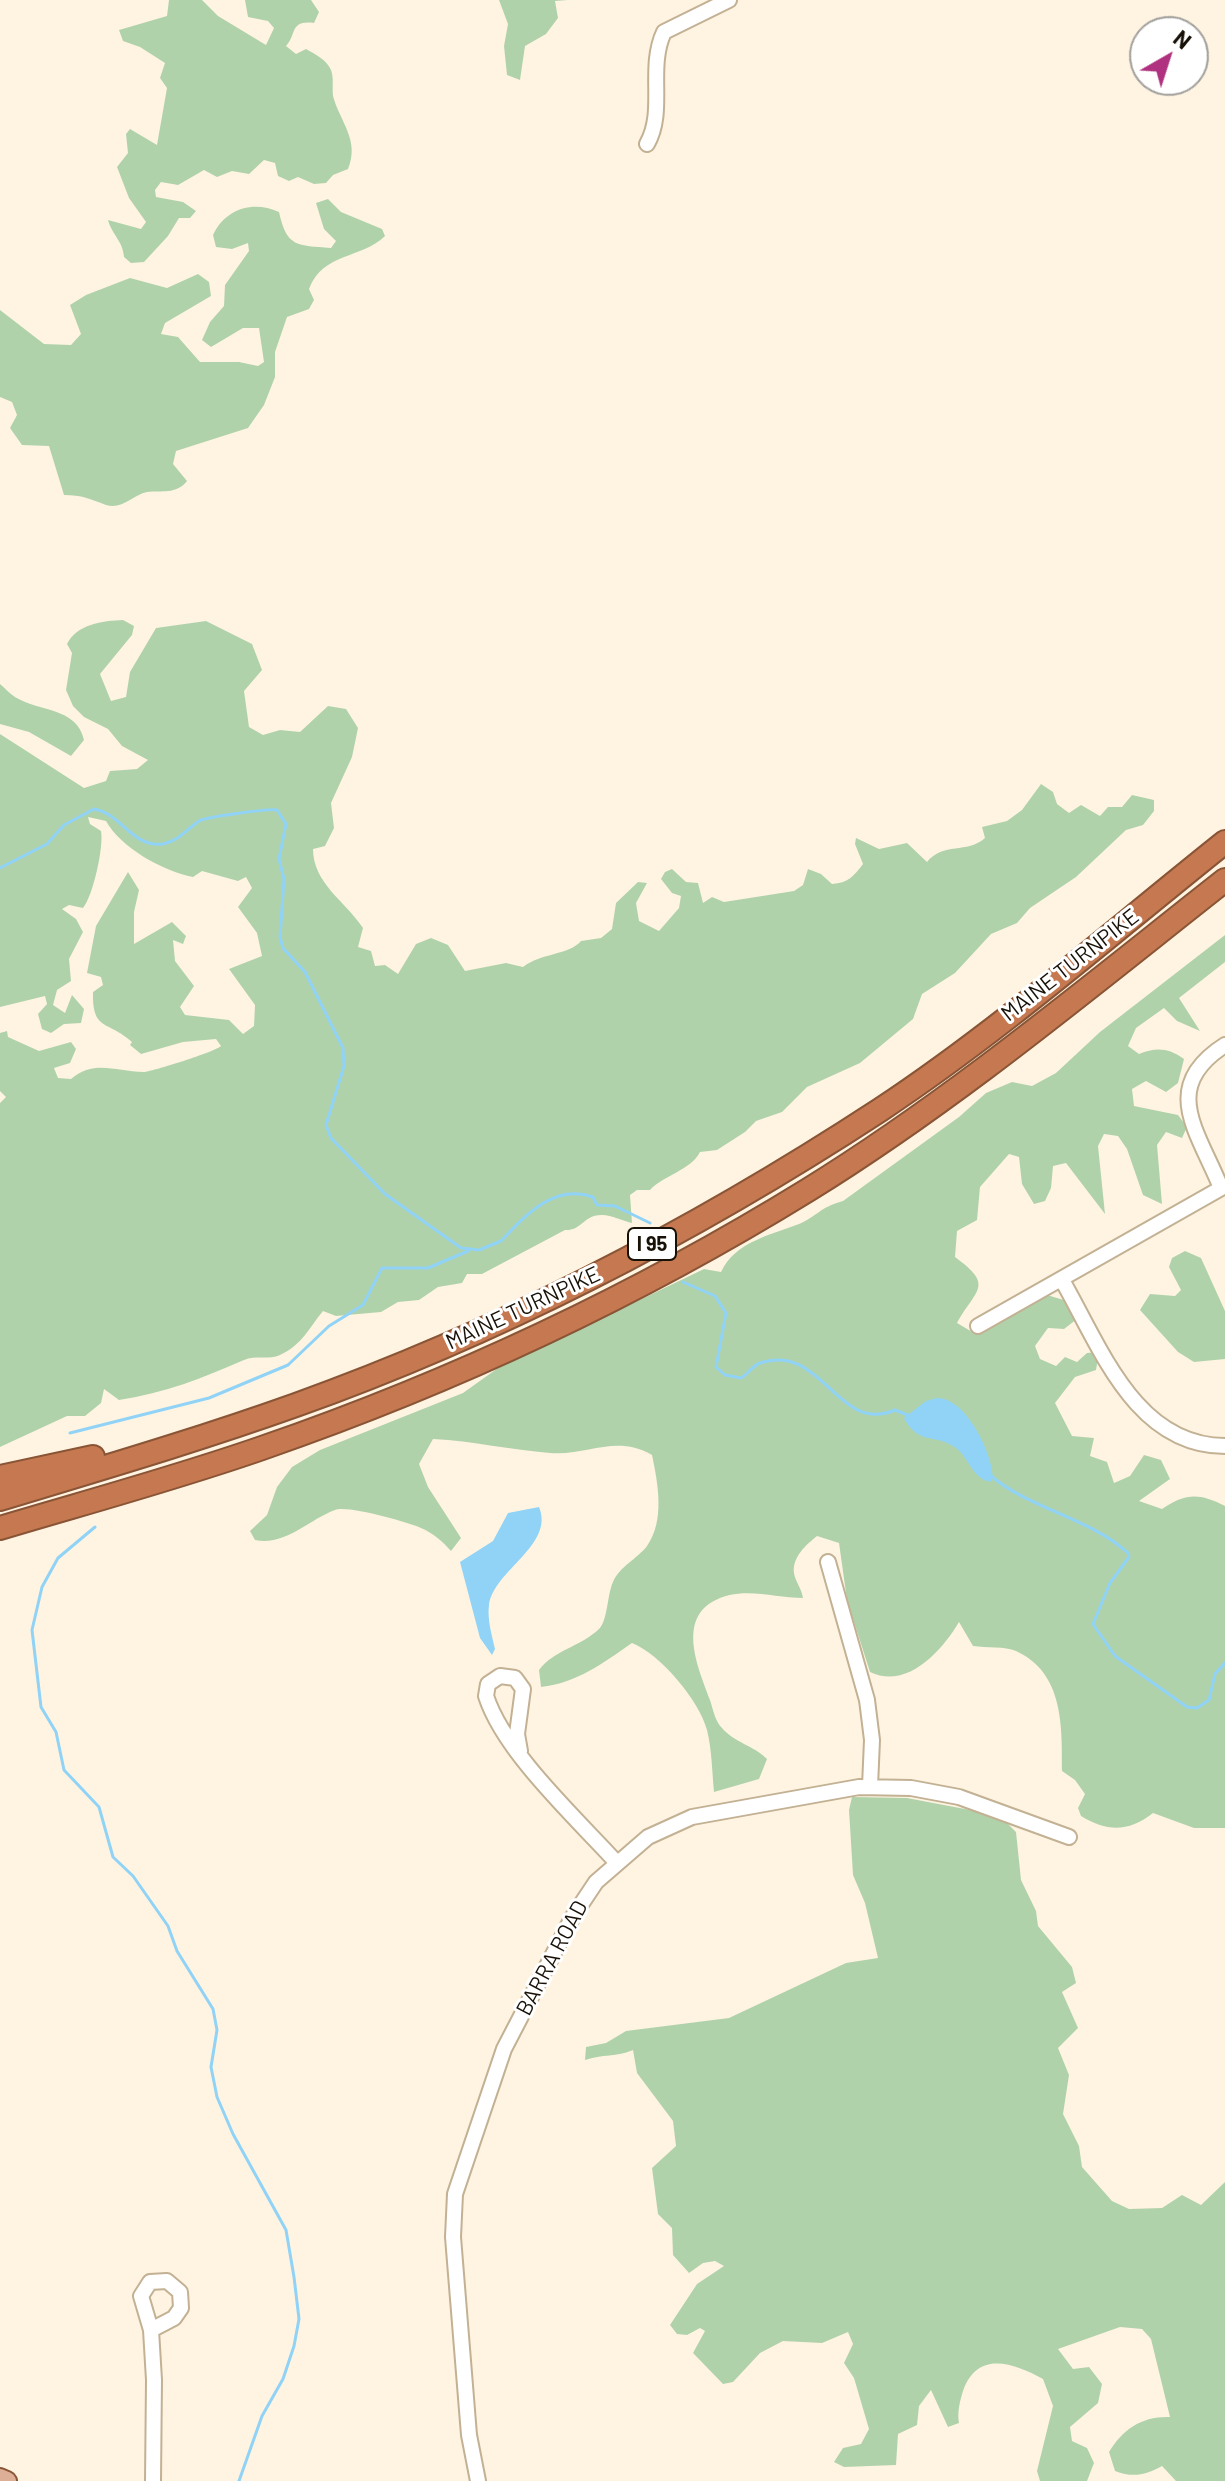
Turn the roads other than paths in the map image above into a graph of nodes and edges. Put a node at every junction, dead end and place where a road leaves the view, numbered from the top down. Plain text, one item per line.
1 (723, 2) edge
2 (647, 144) dead end
3 (1225, 842) edge
4 (1225, 880) edge
5 (1225, 1045) edge
6 (1223, 1187) edge
7 (1062, 1280) junction
8 (978, 1326) dead end
9 (1225, 1446) edge
10 (142, 1456) junction
11 (0, 1477) edge
12 (0, 1499) edge
13 (0, 1528) edge
14 (828, 1562) dead end
15 (523, 1695) junction
16 (488, 1702) junction
17 (520, 1751) junction
18 (870, 1786) junction
19 (1069, 1837) dead end
20 (616, 1862) junction
21 (151, 2330) dead end
22 (0, 2478) edge
23 (7, 2481) edge
24 (153, 2481) edge
25 (478, 2481) edge

1 - 2 street
3 - 10 highway, MAINE TURNPIKE / I 95
4 - 13 highway, MAINE TURNPIKE / I 95
5 - 6 street
6 - 7 street
7 - 8 street
7 - 9 street
10 - 11 highway
10 - 12 highway, MAINE TURNPIKE / I 95
14 - 18 street
15 - 16 street
15 - 16 street
15 - 17 street
16 - 17 street
17 - 20 street
18 - 19 street, BARRA ROAD
18 - 20 street, BARRA ROAD
20 - 25 street, BARRA ROAD
21 - 24 street
22 - 23 main road

